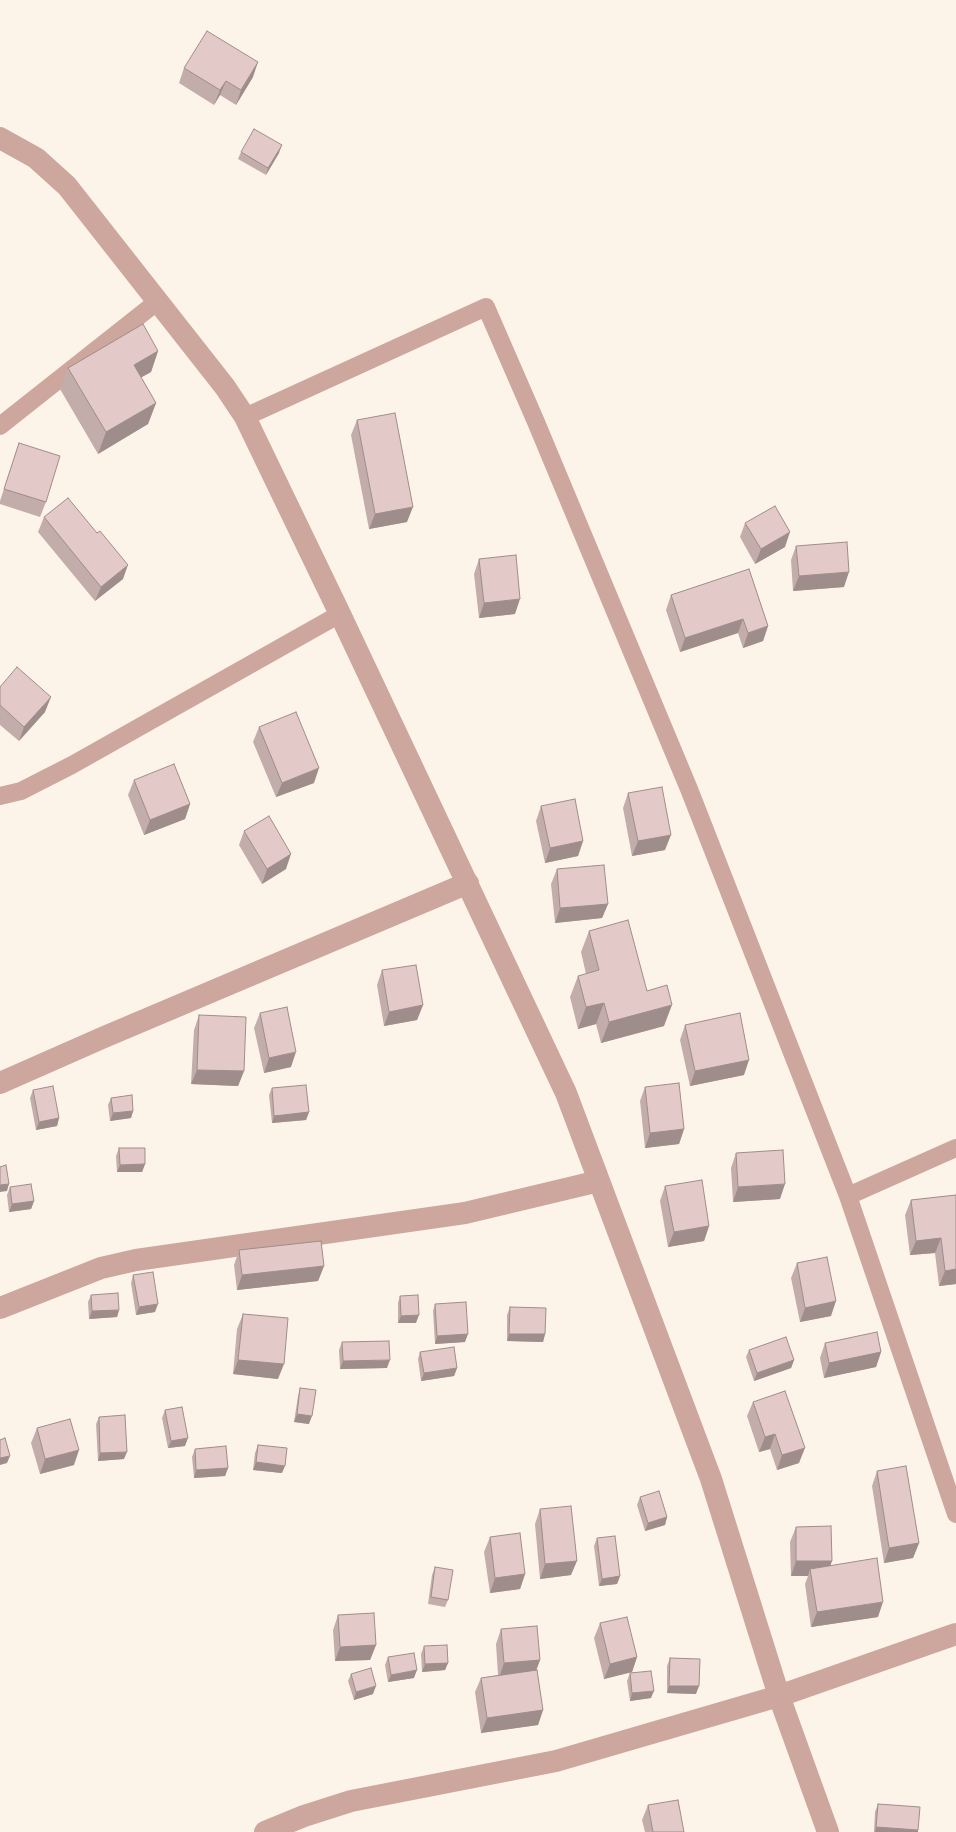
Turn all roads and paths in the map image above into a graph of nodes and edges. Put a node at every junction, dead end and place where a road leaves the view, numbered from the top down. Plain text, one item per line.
1 (0, 138) edge
2 (158, 301) junction
3 (245, 417) junction
4 (0, 426) edge
5 (340, 614) junction
6 (0, 796) edge
7 (468, 883) junction
8 (0, 1083) edge
9 (956, 1148) edge
10 (599, 1181) junction
11 (848, 1196) junction
12 (0, 1308) edge
13 (956, 1514) edge
14 (956, 1634) edge
15 (779, 1696) junction
16 (266, 1832) edge
17 (828, 1832) edge

1 - 2 street
2 - 3 street
2 - 4 lane
3 - 5 street
3 - 11 lane
5 - 6 lane
5 - 7 street
7 - 8 street
7 - 10 street
9 - 11 lane
10 - 12 street
10 - 15 street
11 - 13 lane
14 - 15 street
15 - 16 street
15 - 17 street

